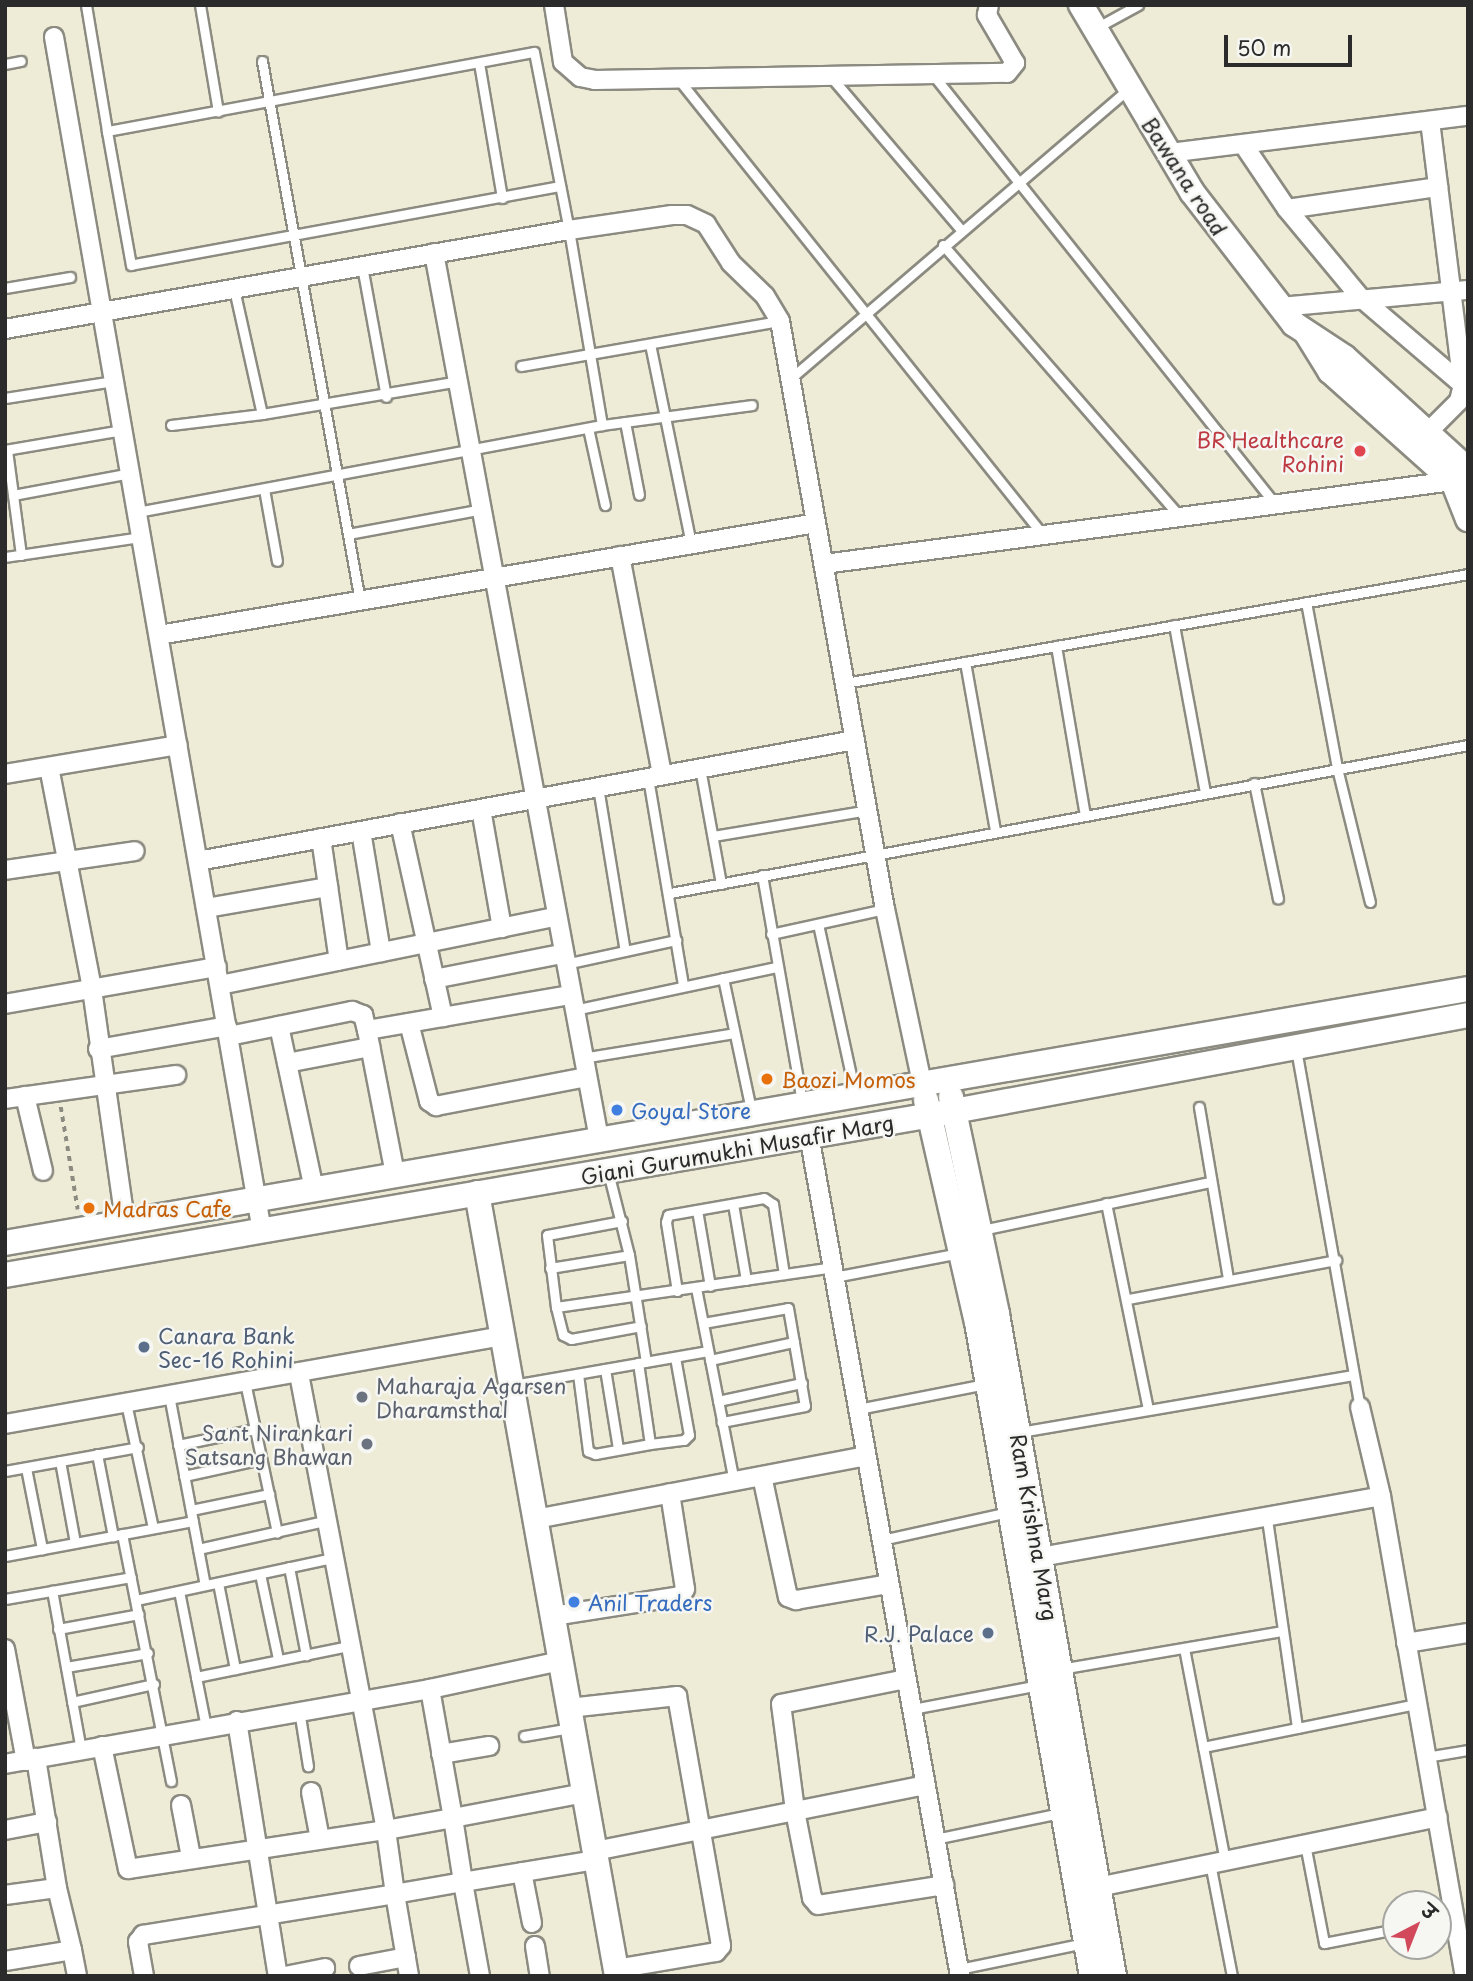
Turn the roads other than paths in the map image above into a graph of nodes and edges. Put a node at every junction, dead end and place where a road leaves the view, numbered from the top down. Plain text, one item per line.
1 (86, 5) edge
2 (200, 5) edge
3 (554, 5) edge
4 (989, 5) edge
5 (1081, 5) edge
6 (1138, 5) edge
7 (1094, 28) junction
8 (54, 37) dead end
9 (21, 61) dead end
10 (262, 61) dead end
11 (479, 63) junction
12 (5, 64) edge
13 (931, 72) junction
14 (828, 73) junction
15 (679, 80) junction
16 (1129, 88) junction
17 (269, 103) junction
18 (218, 111) junction
19 (1468, 116) edge
20 (1430, 121) junction
21 (107, 131) junction
22 (1243, 144) junction
23 (1169, 153) junction
24 (1020, 180) junction
25 (560, 186) junction
26 (1438, 187) junction
27 (502, 198) junction
28 (1287, 209) junction
29 (569, 230) junction
30 (961, 230) junction
31 (291, 236) junction
32 (943, 245) junction
33 (434, 253) junction
34 (362, 266) junction
35 (70, 277) dead end
36 (298, 277) junction
37 (5, 288) edge
38 (234, 289) junction
39 (1468, 290) edge
40 (1449, 292) junction
41 (1360, 297) junction
42 (1280, 307) junction
43 (102, 312) junction
44 (864, 312) junction
45 (780, 321) junction
46 (5, 329) edge
47 (1307, 334) junction
48 (650, 344) junction
49 (590, 355) junction
50 (521, 366) dead end
51 (790, 379) junction
52 (114, 381) junction
53 (459, 381) junction
54 (1462, 385) junction
55 (386, 397) junction
56 (5, 398) edge
57 (752, 405) dead end
58 (324, 406) junction
59 (262, 414) junction
60 (664, 417) junction
61 (625, 422) junction
62 (171, 425) dead end
63 (602, 425) junction
64 (588, 428) junction
65 (122, 430) junction
66 (1428, 432) junction
67 (6, 450) edge
68 (472, 450) junction
69 (130, 473) junction
70 (337, 475) junction
71 (264, 489) junction
72 (1464, 494) edge
73 (13, 495) junction
74 (639, 495) dead end
75 (1275, 504) junction
76 (604, 505) dead end
77 (484, 509) junction
78 (137, 512) junction
79 (1180, 517) junction
80 (816, 523) junction
81 (348, 534) junction
82 (1043, 535) junction
83 (141, 537) junction
84 (691, 544) junction
85 (21, 555) junction
86 (620, 556) junction
87 (5, 557) edge
88 (277, 561) dead end
89 (824, 564) junction
90 (1468, 574) edge
91 (497, 577) junction
92 (360, 601) junction
93 (1306, 602) junction
94 (1174, 625) junction
95 (159, 635) junction
96 (1056, 646) junction
97 (965, 662) junction
98 (845, 683) junction
99 (855, 740) junction
100 (178, 745) junction
101 (1468, 745) edge
102 (49, 767) junction
103 (700, 768) junction
104 (1337, 768) junction
105 (5, 774) edge
106 (655, 777) junction
107 (1254, 783) junction
108 (598, 787) junction
109 (1205, 792) junction
110 (532, 799) junction
111 (481, 809) junction
112 (867, 810) junction
113 (1085, 815) junction
114 (400, 824) junction
115 (362, 831) junction
116 (995, 831) junction
117 (713, 836) junction
118 (321, 838) junction
119 (135, 851) dead end
120 (875, 853) junction
121 (66, 860) junction
122 (198, 861) junction
123 (5, 870) edge
124 (762, 876) junction
125 (721, 884) junction
126 (328, 887) junction
127 (670, 893) junction
128 (1278, 899) dead end
129 (1370, 901) dead end
130 (206, 908) junction
131 (886, 909) junction
132 (554, 917) junction
133 (818, 924) junction
134 (502, 928) junction
135 (771, 934) junction
136 (676, 940) junction
137 (425, 943) junction
138 (625, 951) junction
139 (381, 952) junction
140 (562, 959) junction
141 (339, 961) junction
142 (217, 967) junction
143 (778, 967) junction
144 (723, 978) junction
145 (434, 979) junction
146 (220, 985) junction
147 (683, 986) junction
148 (92, 989) junction
149 (1468, 989) edge
150 (571, 1003) junction
151 (5, 1004) edge
152 (1468, 1015) edge
153 (443, 1017) junction
154 (409, 1023) junction
155 (279, 1026) junction
156 (228, 1031) junction
157 (734, 1033) junction
158 (368, 1039) junction
159 (1295, 1047) junction
160 (98, 1049) junction
161 (582, 1058) junction
162 (287, 1063) junction
163 (176, 1075) dead end
164 (586, 1077) junction
165 (947, 1079) junction
166 (922, 1083) junction
167 (103, 1085) junction
168 (25, 1096) junction
169 (856, 1097) junction
170 (5, 1099) edge
171 (1199, 1107) dead end
172 (803, 1108) junction
173 (954, 1111) junction
174 (752, 1115) junction
175 (929, 1116) junction
176 (809, 1135) junction
177 (599, 1139) junction
178 (43, 1171) dead end
179 (608, 1171) junction
180 (396, 1174) junction
181 (1209, 1182) junction
182 (314, 1189) junction
183 (477, 1194) junction
184 (257, 1199) junction
185 (1106, 1203) junction
186 (733, 1204) junction
187 (697, 1210) junction
188 (622, 1221) junction
189 (125, 1222) junction
190 (262, 1230) junction
191 (981, 1231) junction
192 (5, 1243) edge
193 (960, 1252) junction
194 (629, 1255) junction
195 (1336, 1260) junction
196 (550, 1268) junction
197 (833, 1272) junction
198 (784, 1274) junction
199 (5, 1275) edge
200 (1228, 1279) junction
201 (746, 1280) junction
202 (710, 1286) junction
203 (696, 1288) junction
204 (677, 1291) junction
205 (636, 1296) junction
206 (1128, 1299) junction
207 (556, 1307) junction
208 (703, 1323) junction
209 (641, 1326) junction
210 (503, 1336) junction
211 (794, 1342) junction
212 (709, 1356) junction
213 (675, 1357) junction
214 (642, 1363) junction
215 (605, 1369) junction
216 (299, 1372) junction
217 (578, 1374) junction
218 (1353, 1375) junction
219 (245, 1382) junction
220 (802, 1383) junction
221 (988, 1384) junction
222 (512, 1385) junction
223 (169, 1395) junction
224 (718, 1401) junction
225 (126, 1403) junction
226 (1360, 1407) joint
227 (858, 1409) junction
228 (1148, 1409) junction
229 (722, 1422) junction
230 (5, 1424) edge
231 (255, 1429) junction
232 (1018, 1432) junction
233 (650, 1444) junction
234 (178, 1445) junction
235 (138, 1447) junction
236 (618, 1448) junction
237 (97, 1454) junction
238 (866, 1456) junction
239 (261, 1459) junction
240 (60, 1461) junction
241 (26, 1468) junction
242 (5, 1471) edge
243 (184, 1476) junction
244 (762, 1476) junction
245 (734, 1481) junction
246 (670, 1493) junction
247 (269, 1494) junction
248 (1381, 1496) junction
249 (1010, 1512) junction
250 (192, 1516) junction
251 (536, 1519) junction
252 (1267, 1519) junction
253 (329, 1520) junction
254 (153, 1528) junction
255 (277, 1533) junction
256 (117, 1535) junction
257 (882, 1540) junction
258 (75, 1543) junction
259 (42, 1549) junction
260 (198, 1549) junction
261 (5, 1556) edge
262 (337, 1557) junction
263 (1040, 1557) junction
264 (289, 1567) junction
265 (260, 1574) junction
266 (131, 1577) junction
267 (218, 1583) junction
268 (889, 1584) junction
269 (205, 1585) junction
270 (52, 1591) junction
271 (179, 1591) junction
272 (5, 1599) edge
273 (136, 1600) junction
274 (139, 1614) junction
275 (553, 1616) junction
276 (58, 1629) junction
277 (1283, 1631) junction
278 (1468, 1633) edge
279 (1406, 1643) junction
280 (354, 1645) junction
281 (5, 1648) edge
282 (1184, 1648) junction
283 (148, 1653) junction
284 (306, 1654) junction
285 (278, 1659) junction
286 (561, 1661) junction
287 (66, 1667) junction
288 (235, 1669) junction
289 (1060, 1669) junction
290 (196, 1676) junction
291 (906, 1679) junction
292 (154, 1684) junction
293 (1040, 1684) junction
294 (430, 1689) junction
295 (360, 1700) junction
296 (72, 1702) junction
297 (1417, 1704) junction
298 (11, 1709) edge
299 (299, 1710) junction
300 (912, 1710) junction
301 (571, 1718) junction
302 (237, 1721) junction
303 (206, 1727) junction
304 (1297, 1728) junction
305 (165, 1735) junction
306 (524, 1736) dead end
307 (102, 1746) junction
308 (489, 1746) dead end
309 (1203, 1747) junction
310 (81, 1750) junction
311 (1468, 1750) edge
312 (441, 1754) junction
313 (1426, 1757) junction
314 (31, 1760) junction
315 (5, 1764) edge
316 (308, 1766) dead end
317 (172, 1780) dead end
318 (925, 1785) junction
319 (311, 1792) dead end
320 (584, 1793) junction
321 (181, 1805) dead end
322 (795, 1811) junction
323 (1063, 1813) junction
324 (1437, 1817) junction
325 (453, 1818) junction
326 (47, 1822) junction
327 (5, 1830) edge
328 (386, 1830) junction
329 (701, 1830) junction
330 (320, 1839) junction
331 (935, 1839) junction
332 (1306, 1844) junction
333 (256, 1847) junction
334 (596, 1856) junction
335 (191, 1857) junction
336 (1218, 1862) junction
337 (522, 1872) junction
338 (463, 1882) junction
339 (944, 1885) junction
340 (57, 1888) junction
341 (1088, 1889) junction
342 (1444, 1890) edge
343 (396, 1894) junction
344 (5, 1895) edge
345 (268, 1916) junction
346 (531, 1923) dead end
347 (1382, 1932) edge
348 (1452, 1936) edge
349 (1086, 1942) junction
350 (535, 1946) dead end
351 (72, 1950) junction
352 (406, 1957) junction
353 (10, 1966) edge
354 (359, 1966) dead end
355 (325, 1968) dead end
356 (959, 1972) edge
357 (617, 1973) edge
358 (77, 1976) edge
359 (144, 1976) edge
360 (278, 1976) edge
361 (285, 1976) edge
362 (409, 1976) edge
363 (480, 1976) edge
364 (541, 1976) edge
365 (1091, 1976) edge
366 (1114, 1976) edge
367 (1232, 1976) edge
368 (1465, 1976) edge

1 - 21 lane
2 - 18 lane
3 - 15 street
4 - 13 street
5 - 7 street, Bawana road
6 - 7 lane
7 - 16 street, Bawana road
8 - 43 street
9 - 12 lane
10 - 17 lane
11 - 17 lane
11 - 25 lane
11 - 27 lane
13 - 14 street
13 - 24 lane
14 - 15 street
14 - 30 lane
15 - 44 lane
16 - 23 street, Bawana road
16 - 24 lane
17 - 18 lane
17 - 31 lane
18 - 21 lane
19 - 20 street
20 - 22 street
20 - 26 street
21 - 31 lane
22 - 23 street
22 - 28 street
23 - 42 street, Bawana road
24 - 30 lane
24 - 75 lane
25 - 27 lane
25 - 29 lane
26 - 28 street
26 - 40 street
27 - 31 lane
28 - 41 street
29 - 33 street
29 - 45 street
29 - 49 lane
30 - 32 lane
31 - 36 lane
32 - 44 lane
32 - 79 lane
33 - 34 street
33 - 53 street
34 - 36 street
34 - 55 lane
35 - 37 lane
36 - 38 street
36 - 58 lane
38 - 43 street
38 - 59 lane
39 - 40 street
40 - 41 street
40 - 54 street
41 - 42 street
41 - 54 street
42 - 47 street, Bawana road
43 - 46 street
43 - 52 street
44 - 51 lane
44 - 82 lane
45 - 48 lane
45 - 51 street
47 - 66 street, Bawana road
47 - 72 street, Bawana road
48 - 49 lane
48 - 60 lane
49 - 50 lane
49 - 63 lane
51 - 80 street
52 - 56 lane
52 - 65 street
53 - 55 lane
53 - 68 street
54 - 66 street
55 - 58 lane
57 - 60 lane
58 - 59 lane
58 - 70 lane
59 - 62 lane
60 - 61 lane
60 - 84 lane
61 - 63 lane
61 - 74 lane
63 - 64 lane
64 - 68 lane
64 - 76 lane
65 - 67 lane
65 - 69 street
66 - 72 street, Bawana road
67 - 73 lane
68 - 70 lane
68 - 77 street
69 - 73 lane
69 - 78 street
70 - 71 lane
70 - 81 lane
71 - 78 lane
71 - 88 lane
72 - 75 street
73 - 85 lane
75 - 79 street
77 - 81 lane
77 - 91 street
78 - 83 street
79 - 82 street
80 - 84 street
80 - 89 street
81 - 92 lane
82 - 89 street
83 - 85 lane
83 - 95 street
84 - 86 street
85 - 87 lane
86 - 91 street
86 - 106 street
89 - 98 street
90 - 93 lane
91 - 92 street
91 - 110 street
92 - 95 street
93 - 94 lane
93 - 104 lane
94 - 96 lane
94 - 109 lane
95 - 100 street
96 - 97 lane
96 - 113 lane
97 - 98 lane
97 - 116 lane
98 - 99 street
99 - 103 street
99 - 112 street
100 - 102 street
100 - 122 street
101 - 104 lane
102 - 105 street
102 - 121 street
103 - 106 street
103 - 117 lane
104 - 107 lane
104 - 129 lane
106 - 108 street
106 - 127 lane
107 - 109 lane
107 - 128 lane
108 - 110 street
108 - 138 lane
109 - 113 lane
110 - 111 street
110 - 132 street
111 - 114 street
111 - 134 street
112 - 117 lane
112 - 120 street
113 - 116 lane
114 - 115 street
114 - 137 street
115 - 118 street
115 - 139 street
116 - 120 lane
117 - 125 lane
118 - 122 street
118 - 126 street
119 - 121 street
120 - 124 lane
120 - 131 street
121 - 123 street
121 - 148 street
122 - 130 street
124 - 125 lane
124 - 135 lane
125 - 127 lane
126 - 130 street
126 - 141 street
127 - 136 lane
130 - 142 street
131 - 133 lane
131 - 166 street
132 - 134 street
132 - 140 street
133 - 135 lane
133 - 169 lane
134 - 137 street
135 - 143 lane
136 - 138 lane
136 - 147 lane
137 - 139 street
137 - 145 street
138 - 140 lane
139 - 141 street
140 - 145 street
140 - 150 street
141 - 146 street
142 - 146 street
142 - 148 street
143 - 144 lane
143 - 172 lane
144 - 147 lane
144 - 157 lane
145 - 153 street
146 - 156 street
147 - 150 lane
148 - 151 street
148 - 160 street
149 - 165 street, Giani Gurumukhi Musafir Marg
150 - 153 street
150 - 161 street
152 - 159 street, Giani Gurumukhi Musafir Marg
153 - 154 street
154 - 158 street
154 - 164 street
155 - 156 street
155 - 158 street
155 - 162 street
156 - 160 street
156 - 184 street
157 - 161 lane
157 - 174 lane
158 - 162 street
158 - 180 street
159 - 173 street, Giani Gurumukhi Musafir Marg
159 - 195 lane
160 - 167 street
161 - 164 street
162 - 182 street
163 - 167 street
164 - 177 street
165 - 166 street, Giani Gurumukhi Musafir Marg
165 - 173 street, Ram Krishna Marg
166 - 169 street, Giani Gurumukhi Musafir Marg
166 - 175 street, Ram Krishna Marg
167 - 168 street
167 - 189 street
168 - 170 street
168 - 178 street
169 - 172 street, Giani Gurumukhi Musafir Marg
171 - 181 lane
172 - 174 street, Giani Gurumukhi Musafir Marg
173 - 175 street, Giani Gurumukhi Musafir Marg
173 - 191 street, Ram Krishna Marg
174 - 177 street, Giani Gurumukhi Musafir Marg
175 - 176 street, Giani Gurumukhi Musafir Marg
175 - 193 street, Ram Krishna Marg
176 - 179 street, Giani Gurumukhi Musafir Marg
176 - 197 street
177 - 180 street, Giani Gurumukhi Musafir Marg
179 - 183 street, Giani Gurumukhi Musafir Marg
179 - 188 lane
180 - 182 street, Giani Gurumukhi Musafir Marg
181 - 185 lane
181 - 200 lane
182 - 184 street, Giani Gurumukhi Musafir Marg
183 - 190 street, Giani Gurumukhi Musafir Marg
183 - 210 street
184 - 189 street, Giani Gurumukhi Musafir Marg
184 - 190 street
185 - 191 lane
185 - 206 lane
186 - 187 lane
186 - 198 lane
186 - 201 lane
187 - 202 lane
187 - 204 lane
188 - 194 lane
188 - 196 lane
189 - 192 street, Giani Gurumukhi Musafir Marg
190 - 199 street, Giani Gurumukhi Musafir Marg
191 - 232 street, Ram Krishna Marg
193 - 197 lane
193 - 221 street, Ram Krishna Marg
194 - 196 lane
194 - 205 lane
195 - 200 lane
195 - 218 lane
196 - 207 lane
197 - 198 lane
197 - 227 street
198 - 201 lane
200 - 206 lane
201 - 202 lane
202 - 203 lane
203 - 204 lane
203 - 208 lane
204 - 205 lane
205 - 207 lane
205 - 209 lane
206 - 228 lane
207 - 209 lane
208 - 211 lane
208 - 212 lane
209 - 214 lane
210 - 216 street
210 - 222 street
211 - 212 lane
211 - 220 lane
212 - 213 lane
212 - 224 lane
213 - 214 lane
213 - 233 lane
214 - 215 lane
214 - 233 lane
215 - 217 lane
215 - 236 lane
216 - 219 street
216 - 253 street
217 - 222 lane
217 - 236 lane
218 - 226 lane
218 - 228 lane
219 - 223 street
219 - 231 lane
220 - 224 lane
220 - 229 lane
221 - 227 lane
221 - 249 street, Ram Krishna Marg
222 - 251 street
223 - 225 street
223 - 234 lane
224 - 229 lane
225 - 230 street
225 - 235 lane
226 - 248 street
227 - 238 street
228 - 232 lane
229 - 245 lane
231 - 234 lane
231 - 239 lane
232 - 263 street, Ram Krishna Marg
233 - 236 lane
234 - 243 lane
235 - 237 lane
235 - 254 lane
237 - 240 lane
237 - 256 lane
238 - 244 street
238 - 257 street
239 - 243 lane
239 - 247 lane
240 - 241 lane
240 - 258 lane
241 - 242 lane
241 - 259 lane
243 - 250 lane
244 - 245 street
244 - 268 street
245 - 246 street
246 - 251 street
246 - 275 street
247 - 250 lane
247 - 255 lane
248 - 252 street
248 - 279 street
249 - 257 lane
249 - 293 street, Ram Krishna Marg
250 - 254 lane
250 - 260 lane
251 - 275 street
252 - 263 street
252 - 277 lane
253 - 255 lane
253 - 262 street
254 - 256 lane
255 - 260 lane
256 - 258 lane
256 - 266 lane
257 - 268 street
258 - 259 lane
259 - 261 lane
260 - 269 lane
262 - 264 lane
262 - 280 street
263 - 289 street, Ram Krishna Marg
264 - 265 lane
264 - 284 lane
265 - 267 lane
265 - 285 lane
266 - 270 lane
266 - 273 lane
267 - 269 lane
267 - 288 lane
268 - 291 street
269 - 271 lane
270 - 272 lane
270 - 276 lane
271 - 273 lane
271 - 290 lane
273 - 274 lane
274 - 276 lane
274 - 283 lane
275 - 286 street
276 - 287 lane
277 - 282 lane
277 - 304 lane
278 - 279 street
279 - 297 street
280 - 284 lane
280 - 295 street
281 - 298 street
282 - 289 lane
282 - 309 lane
283 - 287 lane
283 - 292 lane
284 - 285 lane
285 - 288 lane
286 - 294 street
286 - 301 street
287 - 296 lane
288 - 290 lane
289 - 341 street, Ram Krishna Marg
290 - 303 lane
291 - 300 street
291 - 322 street
292 - 296 lane
292 - 305 lane
293 - 300 lane
293 - 323 street, Ram Krishna Marg
294 - 295 street
294 - 312 street
295 - 299 street
295 - 328 street
296 - 310 lane
297 - 304 lane
297 - 313 street
298 - 314 street
299 - 302 street
299 - 316 lane
300 - 318 street
301 - 306 lane
301 - 320 street
301 - 329 street
302 - 303 street
302 - 333 street
303 - 305 street
304 - 309 lane
305 - 307 street
305 - 317 lane
307 - 310 street
307 - 335 street
308 - 312 street
309 - 336 lane
310 - 314 street
311 - 313 lane
312 - 325 street
313 - 324 street
314 - 315 street
314 - 326 street
318 - 322 street
318 - 331 street
319 - 330 street
320 - 325 street
320 - 334 street
321 - 335 street
322 - 329 street
322 - 339 street
323 - 331 lane
323 - 341 street, Ram Krishna Marg
324 - 332 street
324 - 342 street
325 - 328 street
325 - 338 street
326 - 327 street
326 - 340 street
328 - 330 street
328 - 343 street
329 - 334 street
329 - 357 street
330 - 333 street
331 - 339 street
332 - 336 street
332 - 347 lane
333 - 335 street
333 - 345 street
334 - 337 street
334 - 357 street
336 - 341 street
336 - 367 lane
337 - 338 street
337 - 346 street
338 - 343 street
338 - 363 street
339 - 356 street
340 - 344 street
340 - 351 street
341 - 349 street, Ram Krishna Marg
341 - 366 street, Ram Krishna Marg
343 - 345 street
343 - 352 street
345 - 359 street
345 - 360 street
348 - 368 street
349 - 356 lane
349 - 365 street, Ram Krishna Marg
350 - 364 street
351 - 353 street
351 - 358 street
352 - 354 street
352 - 362 street
355 - 361 street

